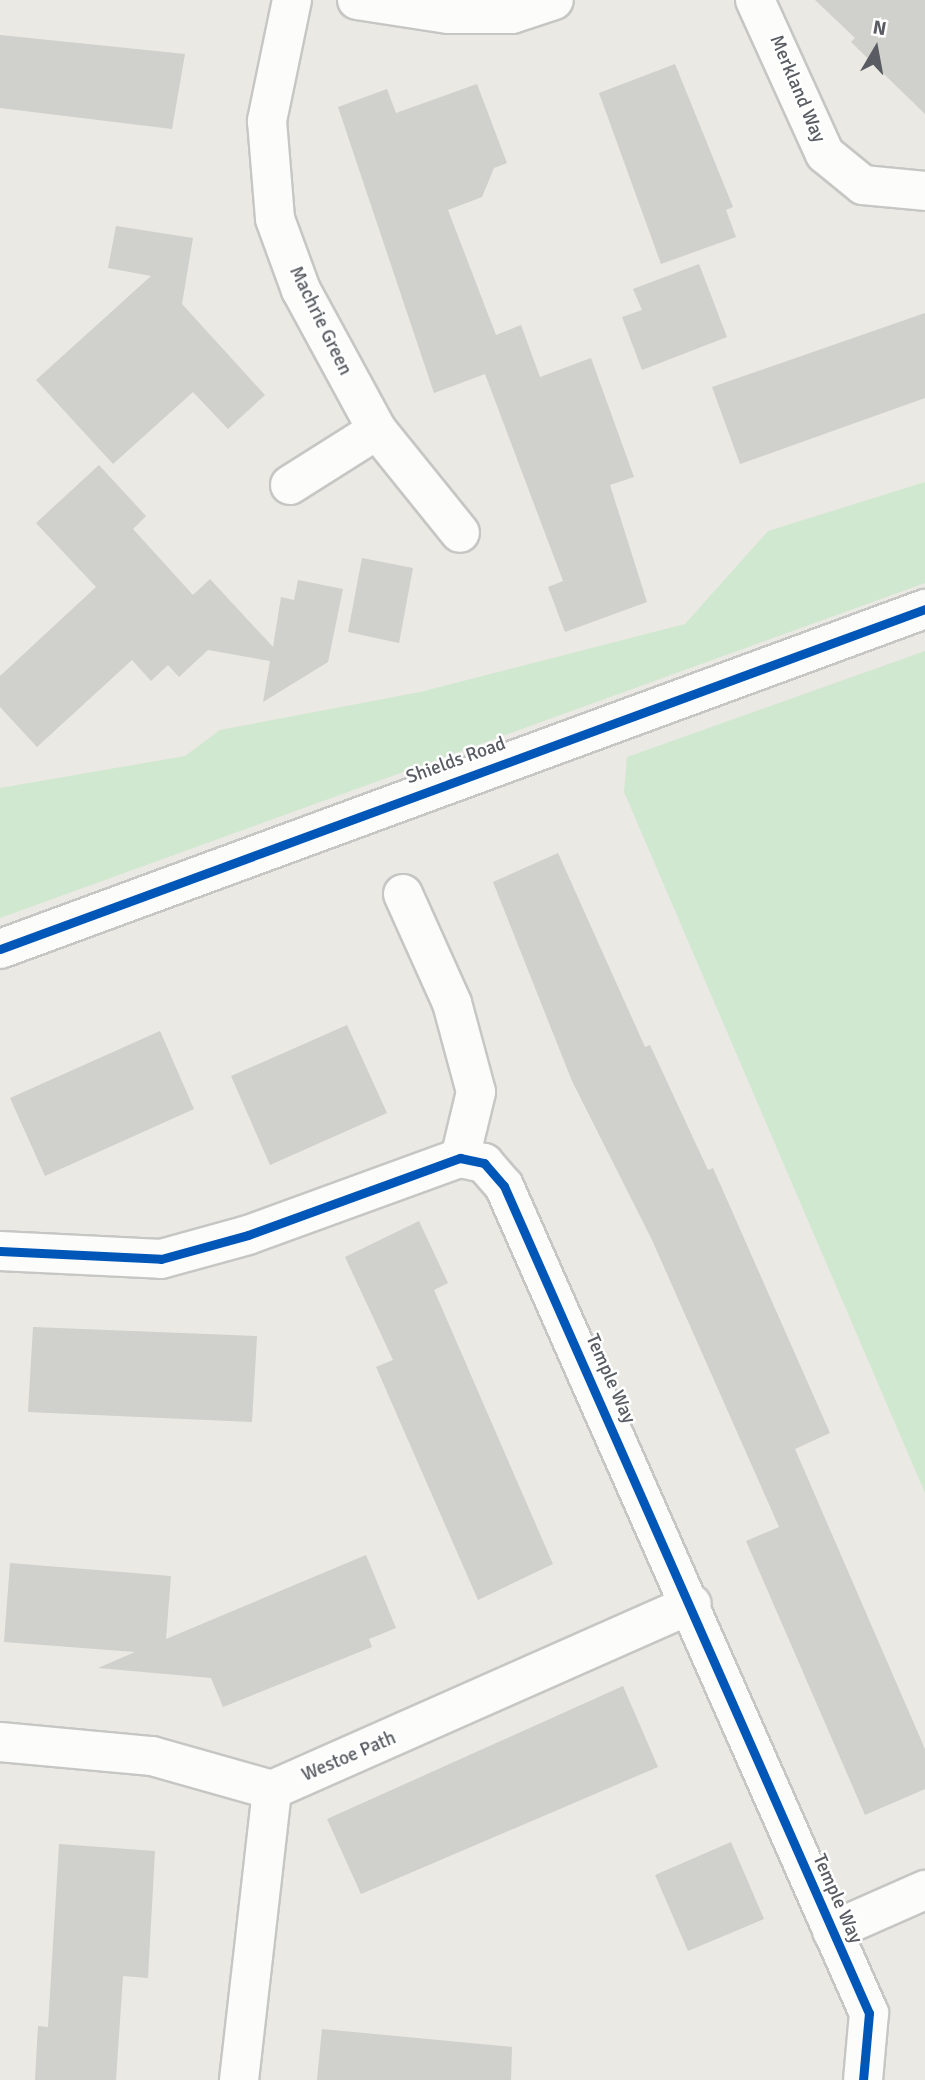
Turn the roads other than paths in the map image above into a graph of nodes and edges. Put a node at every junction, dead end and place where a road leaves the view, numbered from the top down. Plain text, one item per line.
1 (292, 0) edge
2 (358, 0) edge
3 (554, 0) edge
4 (755, 0) edge
5 (925, 191) edge
6 (377, 430) junction
7 (290, 485) dead end
8 (460, 533) dead end
9 (925, 609) edge
10 (403, 894) dead end
11 (0, 949) edge
12 (460, 1158) junction
13 (0, 1251) edge
14 (692, 1604) junction
15 (0, 1742) edge
16 (272, 1790) junction
17 (925, 1890) edge
18 (832, 1931) junction
19 (239, 2080) edge
20 (863, 2080) edge

1 - 6 street, Machrie Green
2 - 3 street
4 - 5 street, Merkland Way
6 - 7 street
6 - 8 street, Machrie Green
9 - 11 street, Shields Road
10 - 12 street
12 - 13 street
12 - 14 street, Temple Way
14 - 16 street, Westoe Path
14 - 18 street, Temple Way
15 - 16 street
16 - 19 street
17 - 18 street, Temple Way
18 - 20 street, Temple Way

